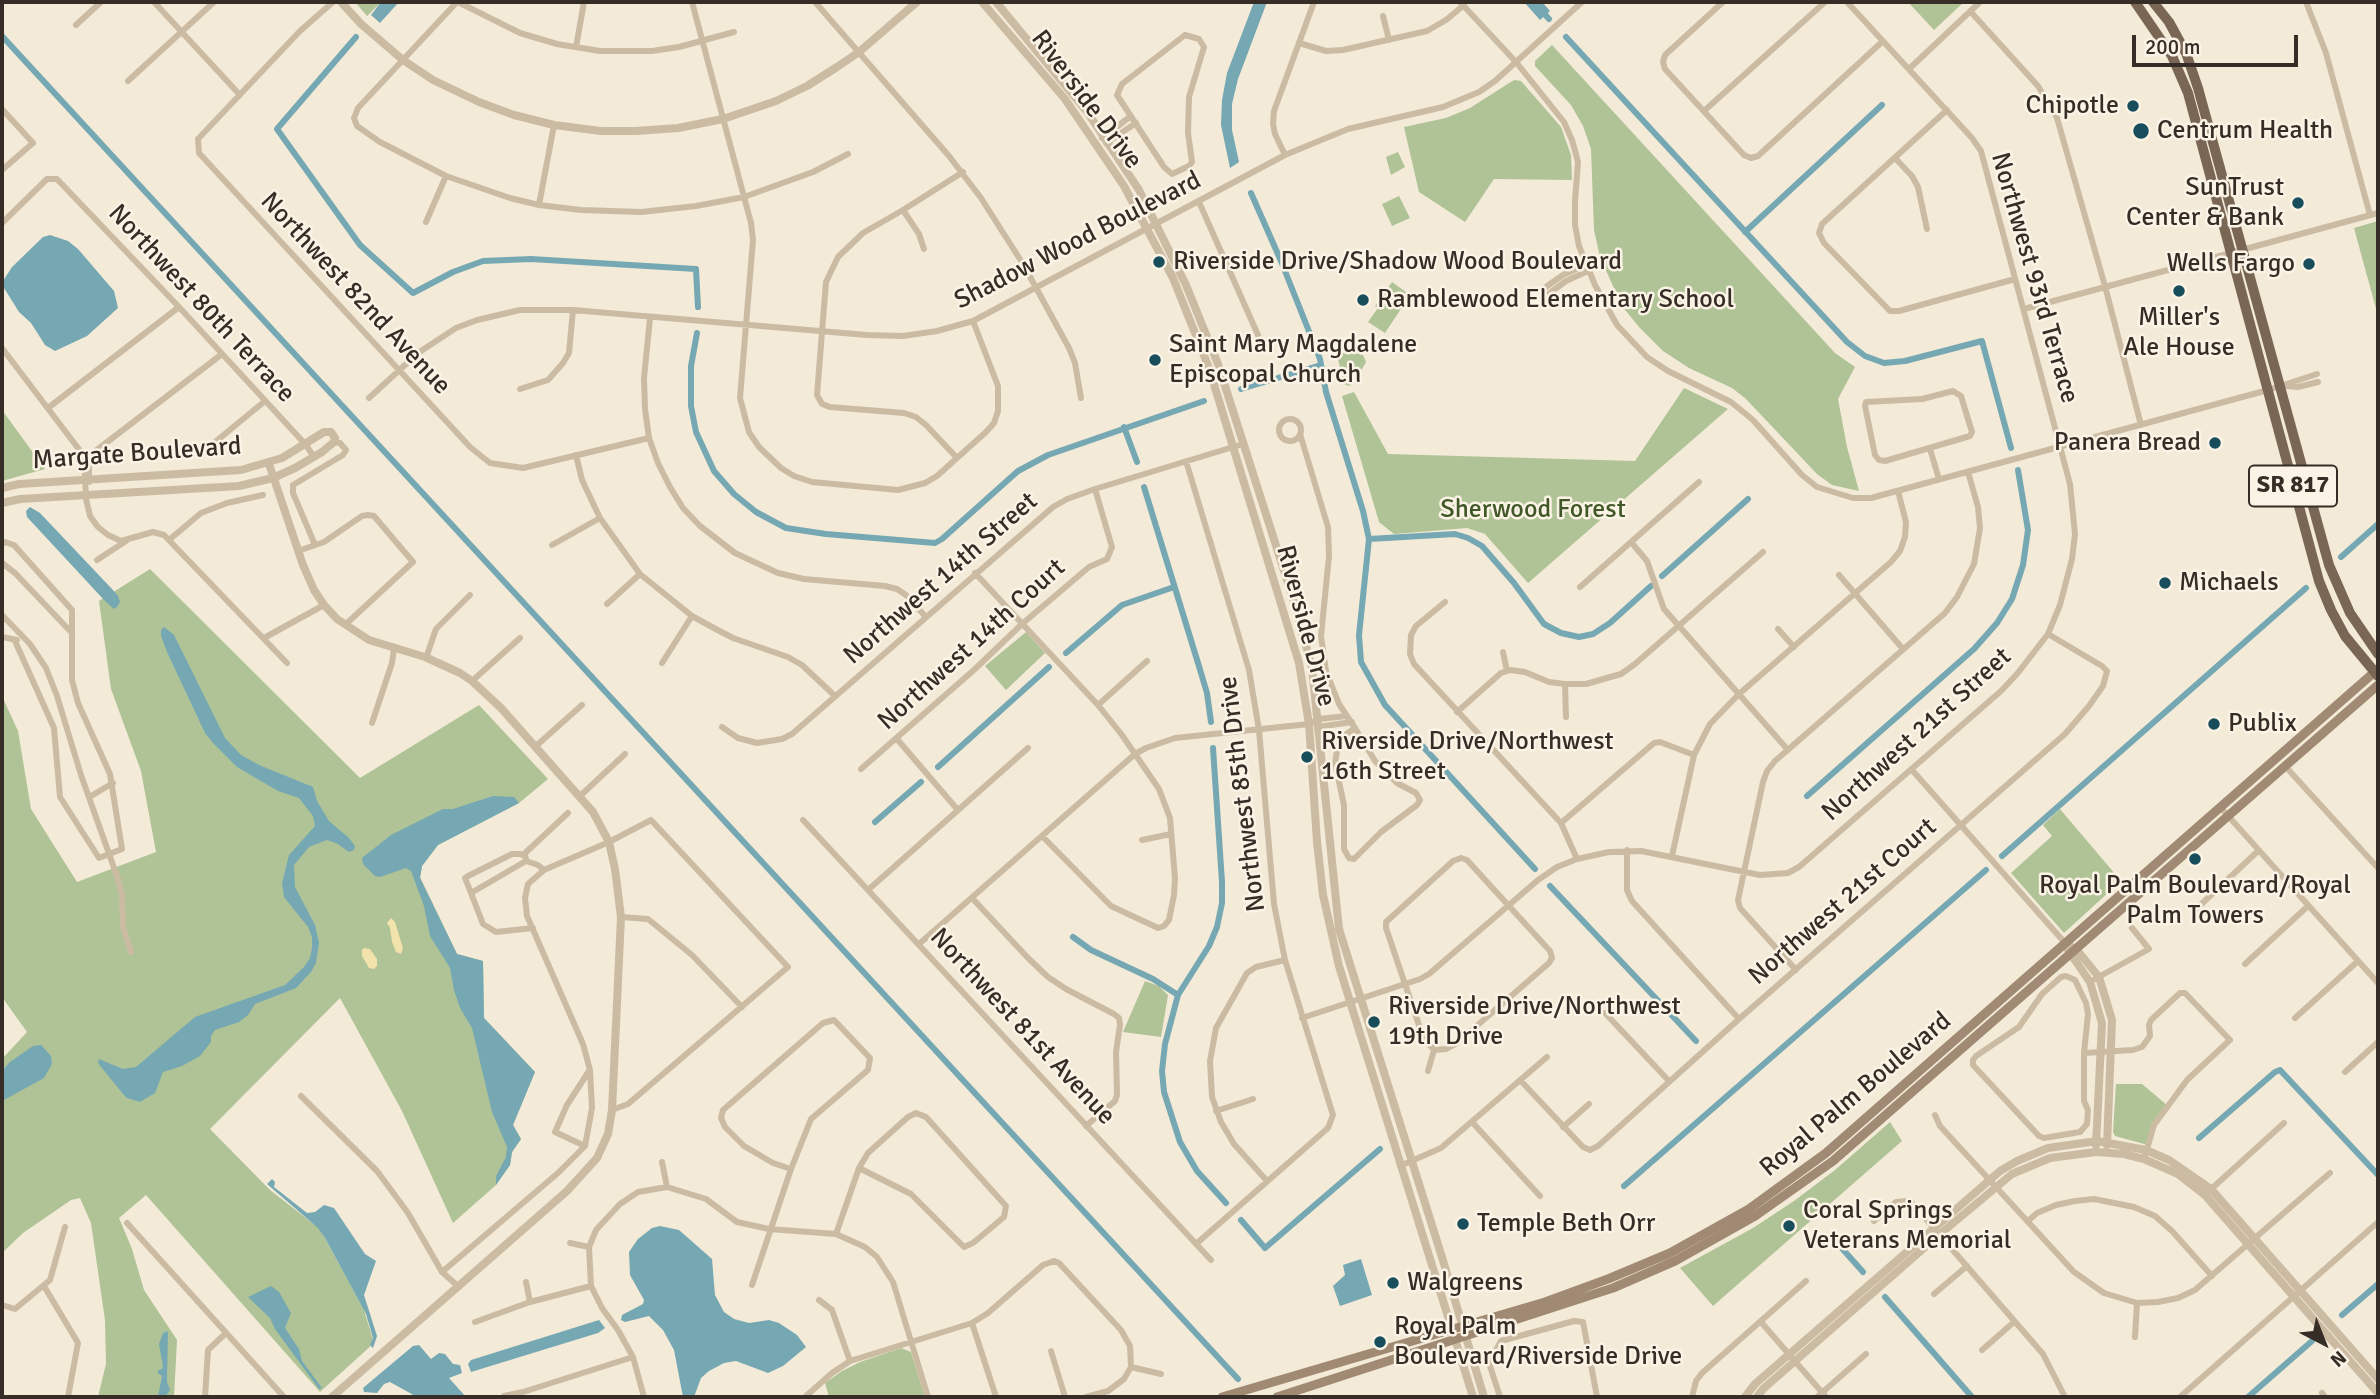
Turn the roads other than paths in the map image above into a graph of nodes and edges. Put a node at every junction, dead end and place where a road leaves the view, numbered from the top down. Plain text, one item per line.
1 (102, 2) edge
2 (154, 2) edge
3 (214, 2) edge
4 (333, 2) edge
5 (341, 2) edge
6 (458, 2) edge
7 (584, 2) edge
8 (692, 2) edge
9 (815, 2) edge
10 (917, 2) edge
11 (982, 2) edge
12 (996, 2) edge
13 (1314, 2) edge
14 (1582, 2) edge
15 (1723, 2) edge
16 (1825, 2) edge
17 (1847, 2) edge
18 (1980, 2) edge
19 (2135, 2) edge
20 (2154, 2) edge
21 (2306, 2) edge
22 (1462, 4) edge
23 (1969, 11) junction
24 (1382, 16) dead end
25 (76, 25) dead end
26 (182, 32) junction
27 (734, 32) dead end
28 (1389, 40) junction
29 (703, 41) junction
30 (1883, 41) junction
31 (1299, 43) junction
32 (576, 47) junction
33 (859, 52) junction
34 (2172, 56) junction
35 (403, 60) junction
36 (1516, 62) junction
37 (1909, 69) junction
38 (2195, 76) junction
39 (2182, 79) junction
40 (128, 81) dead end
41 (240, 95) junction
42 (2204, 108) junction
43 (2, 109) edge
44 (1947, 110) junction
45 (1704, 111) junction
46 (723, 119) junction
47 (1134, 120) junction
48 (554, 125) junction
49 (1106, 139) junction
50 (1097, 145) junction
51 (848, 154) dead end
52 (1285, 155) junction
53 (1895, 158) junction
54 (2, 170) edge
55 (962, 172) junction
56 (446, 176) junction
57 (744, 197) junction
58 (1199, 202) junction
59 (539, 205) junction
60 (904, 210) junction
61 (2378, 213) edge
62 (2370, 215) junction
63 (426, 222) dead end
64 (2, 223) edge
65 (1152, 226) junction
66 (1927, 229) dead end
67 (924, 249) dead end
68 (2244, 250) junction
69 (2232, 253) junction
70 (1586, 268) junction
71 (2015, 279) junction
72 (2105, 286) junction
73 (1036, 288) junction
74 (1545, 292) dead end
75 (179, 307) junction
76 (2024, 309) junction
77 (573, 310) junction
78 (650, 318) junction
79 (973, 321) junction
80 (746, 325) junction
81 (822, 331) junction
82 (1258, 335) dead end
83 (2, 348) edge
84 (222, 354) junction
85 (400, 369) junction
86 (2318, 378) dead end
87 (2280, 386) junction
88 (520, 389) dead end
89 (2268, 390) junction
90 (369, 398) dead end
91 (1082, 398) dead end
92 (265, 401) junction
93 (48, 408) junction
94 (2141, 425) junction
95 (1300, 434) dead end
96 (649, 438) junction
97 (334, 442) junction
98 (1243, 444) junction
99 (306, 445) junction
100 (1233, 446) junction
101 (2060, 446) junction
102 (1930, 449) junction
103 (203, 452) dead end
104 (86, 456) junction
105 (576, 456) junction
106 (314, 457) junction
107 (957, 458) junction
108 (1186, 461) junction
109 (269, 464) junction
110 (1968, 472) junction
111 (273, 478) junction
112 (87, 479) junction
113 (1939, 480) junction
114 (1699, 482) dead end
115 (2292, 483) junction
116 (2, 488) edge
117 (1095, 489) junction
118 (1898, 491) junction
119 (86, 494) junction
120 (263, 495) dead end
121 (2, 503) edge
122 (2312, 505) junction
123 (600, 518) junction
124 (169, 540) junction
125 (126, 541) junction
126 (1631, 542) junction
127 (2, 544) edge
128 (315, 545) junction
129 (552, 545) dead end
130 (298, 551) junction
131 (1763, 552) dead end
132 (97, 560) dead end
133 (2, 563) edge
134 (975, 573) junction
135 (640, 574) junction
136 (1839, 575) dead end
137 (1580, 587) dead end
138 (1855, 593) junction
139 (470, 595) dead end
140 (1445, 602) dead end
141 (607, 604) dead end
142 (324, 605) junction
143 (2, 615) edge
144 (692, 616) junction
145 (926, 617) junction
146 (1022, 624) junction
147 (345, 625) junction
148 (1679, 625) junction
149 (1778, 629) dead end
150 (72, 633) junction
151 (2048, 634) junction
152 (2, 637) edge
153 (264, 638) junction
154 (520, 638) dead end
155 (25, 639) junction
156 (15, 641) junction
157 (1794, 647) junction
158 (394, 649) junction
159 (1903, 649) junction
160 (1503, 652) dead end
161 (2378, 654) edge
162 (426, 658) junction
163 (1147, 661) dead end
164 (287, 663) dead end
165 (662, 663) dead end
166 (1507, 671) junction
167 (2377, 672) edge
168 (472, 681) junction
169 (1565, 684) junction
170 (2378, 685) edge
171 (1739, 694) junction
172 (835, 696) junction
173 (78, 703) junction
174 (582, 705) dead end
175 (1098, 705) junction
176 (61, 711) junction
177 (1457, 712) junction
178 (1566, 717) dead end
179 (1351, 722) junction
180 (372, 723) dead end
181 (1309, 724) junction
182 (1319, 724) junction
183 (722, 727) dead end
184 (1259, 730) junction
185 (897, 739) junction
186 (536, 746) junction
187 (1028, 748) dead end
188 (1788, 750) junction
189 (625, 754) dead end
190 (1135, 754) junction
191 (1694, 755) junction
192 (2285, 766) junction
193 (861, 769) dead end
194 (1912, 770) junction
195 (113, 783) junction
196 (90, 796) junction
197 (580, 796) junction
198 (2221, 808) junction
199 (957, 809) junction
200 (568, 813) dead end
201 (2228, 816) junction
202 (803, 820) dead end
203 (1561, 823) junction
204 (1960, 826) junction
205 (1171, 834) junction
206 (1042, 836) junction
207 (1142, 840) dead end
208 (609, 842) junction
209 (1627, 850) junction
210 (2259, 851) junction
211 (109, 855) junction
212 (1672, 856) junction
213 (525, 858) junction
214 (1577, 859) junction
215 (2378, 868) edge
216 (544, 870) junction
217 (1745, 872) junction
218 (868, 890) junction
219 (471, 892) junction
220 (972, 898) junction
221 (1508, 906) junction
222 (2308, 906) junction
223 (2195, 910) dead end
224 (621, 917) junction
225 (533, 928) junction
226 (2132, 928) dead end
227 (919, 944) junction
228 (2066, 944) junction
229 (131, 952) dead end
230 (2073, 952) junction
231 (1285, 960) junction
232 (2358, 961) junction
233 (2245, 964) dead end
234 (1796, 970) junction
235 (2094, 980) junction
236 (2378, 983) edge
237 (1406, 985) junction
238 (1361, 999) junction
239 (1351, 1002) junction
240 (742, 1007) junction
241 (1605, 1013) dead end
242 (1302, 1017) junction
243 (1739, 1018) junction
244 (2295, 1018) dead end
245 (2378, 1042) edge
246 (1434, 1050) junction
247 (2102, 1050) junction
248 (2112, 1050) junction
249 (2084, 1052) junction
250 (1547, 1057) dead end
251 (590, 1070) junction
252 (1428, 1071) dead end
253 (2345, 1072) dead end
254 (1520, 1080) junction
255 (1669, 1081) junction
256 (302, 1096) dead end
257 (1253, 1099) dead end
258 (1589, 1104) dead end
259 (612, 1110) junction
260 (1216, 1111) junction
261 (1936, 1115) dead end
262 (1866, 1117) junction
263 (1472, 1122) junction
264 (2284, 1123) dead end
265 (1086, 1126) junction
266 (1563, 1127) junction
267 (1856, 1141) junction
268 (2097, 1141) junction
269 (2107, 1142) junction
270 (585, 1146) junction
271 (2096, 1152) junction
272 (2107, 1152) junction
273 (2145, 1154) junction
274 (662, 1162) dead end
275 (1412, 1162) junction
276 (1400, 1166) junction
277 (859, 1168) junction
278 (791, 1169) junction
279 (2330, 1173) dead end
280 (1267, 1181) junction
281 (1992, 1183) junction
282 (667, 1187) junction
283 (2208, 1192) junction
284 (1540, 1196) dead end
285 (1874, 1221) dead end
286 (2028, 1221) junction
287 (127, 1223) dead end
288 (2377, 1223) edge
289 (65, 1227) dead end
290 (769, 1229) junction
291 (1937, 1231) junction
292 (836, 1234) junction
293 (570, 1242) dead end
294 (2252, 1242) junction
295 (1196, 1244) junction
296 (589, 1247) junction
297 (1211, 1261) dead end
298 (1967, 1266) junction
299 (442, 1272) junction
300 (2212, 1276) junction
301 (1806, 1281) dead end
302 (526, 1282) dead end
303 (752, 1285) dead end
304 (44, 1286) junction
305 (591, 1286) junction
306 (459, 1287) junction
307 (1862, 1290) junction
308 (1934, 1294) dead end
309 (2298, 1294) junction
310 (1868, 1297) junction
311 (819, 1300) dead end
312 (530, 1302) junction
313 (2137, 1303) junction
314 (2, 1305) edge
315 (475, 1322) dead end
316 (1761, 1322) junction
317 (2014, 1322) junction
318 (972, 1323) junction
319 (1462, 1331) junction
320 (226, 1333) junction
321 (1452, 1334) junction
322 (2135, 1337) dead end
323 (910, 1342) junction
324 (1982, 1350) dead end
325 (1051, 1351) dead end
326 (1866, 1354) dead end
327 (633, 1357) junction
328 (1792, 1358) junction
329 (850, 1361) junction
330 (1131, 1367) junction
331 (1161, 1374) dead end
332 (2378, 1379) edge
333 (2378, 1393) edge
334 (504, 1396) edge
335 (1822, 1396) edge
336 (2064, 1396) edge
337 (68, 1397) edge
338 (205, 1397) edge
339 (284, 1397) edge
340 (332, 1397) edge
341 (644, 1397) edge
342 (805, 1397) edge
343 (928, 1397) edge
344 (996, 1397) edge
345 (1065, 1397) edge
346 (1086, 1397) edge
347 (1222, 1397) edge
348 (1277, 1397) edge
349 (1473, 1397) edge
350 (1484, 1397) edge
351 (1500, 1397) edge
352 (1597, 1397) edge
353 (1692, 1397) edge
354 (1745, 1397) edge
355 (1757, 1397) edge
356 (2054, 1397) edge
357 (2180, 1397) edge

1 - 25 street
2 - 26 street
3 - 26 street
4 - 41 street
5 - 35 street
6 - 32 street
6 - 35 street
7 - 32 street
8 - 29 street
9 - 33 street
10 - 33 street
11 - 50 street, Riverside Drive
12 - 49 street, Riverside Drive
13 - 31 street
14 - 36 street
15 - 45 street
16 - 45 street
17 - 30 street, Northwest 93rd Terrace
18 - 23 street
19 - 34 main road, SR 817
20 - 38 main road, SR 817
21 - 62 street
22 - 28 street
22 - 36 street
23 - 37 street
23 - 72 street
24 - 28 street
26 - 40 street
26 - 41 street
27 - 29 street
28 - 31 street
29 - 32 street
29 - 46 street
30 - 37 street, Northwest 93rd Terrace
30 - 45 street
31 - 52 street
33 - 46 street
33 - 55 street
34 - 38 main road
34 - 39 main road, SR 817
35 - 48 street
35 - 56 street
36 - 52 street, Shadow Wood Boulevard
36 - 70 street
37 - 44 street, Northwest 93rd Terrace
38 - 42 main road, SR 817
39 - 42 main road
39 - 69 main road, SR 817
41 - 85 street, Northwest 82nd Avenue
42 - 68 main road, SR 817
43 - 54 street
44 - 53 street
44 - 71 street, Northwest 93rd Terrace
46 - 48 street
46 - 57 street
47 - 47 street
47 - 49 street
48 - 59 street
49 - 50 street
49 - 65 street, Riverside Drive
50 - 65 street, Riverside Drive
51 - 57 street
52 - 58 street, Shadow Wood Boulevard
53 - 66 street
53 - 71 street
55 - 60 street
55 - 73 street
56 - 59 street
56 - 63 street
57 - 59 street
57 - 80 street
58 - 65 street, Shadow Wood Boulevard
58 - 82 street
60 - 67 street
60 - 81 street
61 - 62 street
62 - 68 street
64 - 75 street, Northwest 80th Terrace
65 - 73 street, Shadow Wood Boulevard
65 - 98 street, Riverside Drive
65 - 100 street, Riverside Drive
68 - 69 street
68 - 87 main road, SR 817
69 - 72 street
69 - 89 main road, SR 817
70 - 74 street
70 - 118 street
71 - 76 street, Northwest 93rd Terrace
72 - 76 street
72 - 94 street
73 - 79 street, Shadow Wood Boulevard
73 - 91 street
75 - 84 street, Northwest 80th Terrace
75 - 93 street
76 - 101 street, Northwest 93rd Terrace
77 - 78 street, Shadow Wood Boulevard
77 - 85 street, Shadow Wood Boulevard
77 - 88 street
78 - 80 street, Shadow Wood Boulevard
78 - 96 street
79 - 81 street, Shadow Wood Boulevard
79 - 107 street
80 - 81 street, Shadow Wood Boulevard
80 - 107 street
81 - 107 street
83 - 93 street
84 - 92 street, Northwest 80th Terrace
84 - 104 street
85 - 90 street, Shadow Wood Boulevard
85 - 105 street, Northwest 82nd Avenue
86 - 87 street
87 - 89 street
87 - 122 main road, SR 817
89 - 94 street
89 - 115 main road, SR 817
92 - 99 street, Northwest 80th Terrace
92 - 103 street
93 - 104 street
94 - 101 street
95 - 179 street
96 - 105 street
96 - 145 street
97 - 99 street, Margate Boulevard
97 - 106 street, Margate Boulevard
97 - 128 street
98 - 100 street, Northwest 14th Street
98 - 182 street, Riverside Drive
99 - 106 street, Northwest 80th Terrace
99 - 109 street, Margate Boulevard
100 - 108 street, Northwest 14th Street
100 - 181 street, Riverside Drive
101 - 110 street
101 - 151 street, Northwest 21st Street
102 - 102 street
102 - 113 street
104 - 112 street
105 - 123 street
106 - 111 street, Margate Boulevard
108 - 117 street, Northwest 14th Street
108 - 184 street, Northwest 85th Drive
109 - 111 street
109 - 112 street, Margate Boulevard
110 - 113 street
110 - 159 street
111 - 119 street, Margate Boulevard
111 - 130 street
112 - 116 street, Margate Boulevard
112 - 119 street
113 - 118 street
114 - 126 street
115 - 122 main road
115 - 167 main road, SR 817
117 - 134 street, Northwest 14th Street
117 - 146 street, Northwest 14th Court
118 - 138 street
119 - 121 street, Margate Boulevard
119 - 125 street
120 - 124 street, Margate Boulevard
122 - 161 main road, SR 817
123 - 129 street
123 - 135 street
124 - 125 street
124 - 153 street
125 - 132 street
126 - 137 street
126 - 148 street
127 - 150 street
128 - 130 street
128 - 147 street
130 - 142 street
131 - 148 street
133 - 150 street
134 - 145 street, Northwest 14th Street
134 - 146 street
135 - 141 street
135 - 144 street
136 - 138 street
138 - 157 street
138 - 159 street
139 - 162 street
140 - 177 street
142 - 147 street
142 - 153 street
143 - 155 street
144 - 165 street
144 - 172 street
145 - 172 street, Northwest 14th Street
146 - 175 street
146 - 185 street, Northwest 14th Court
147 - 158 street
148 - 169 street
148 - 171 street
149 - 157 street
150 - 173 street
151 - 194 street, Northwest 21st Street
151 - 204 street, Northwest 21st Court
152 - 156 street
153 - 164 street
154 - 168 street
155 - 156 street
155 - 176 street
156 - 211 street
157 - 171 street
158 - 162 street
158 - 180 street
159 - 188 street
160 - 166 street
162 - 168 street
163 - 175 street
166 - 169 street
166 - 177 street
167 - 198 main road, Royal Palm Boulevard
168 - 186 street
169 - 178 street
170 - 192 main road, Royal Palm Boulevard
171 - 188 street
171 - 191 street
172 - 183 street, Northwest 14th Street
173 - 176 street
173 - 195 street
174 - 186 street
175 - 190 street
176 - 196 street
177 - 203 street
179 - 179 street
179 - 182 street
181 - 182 street
181 - 184 street
181 - 239 street, Riverside Drive
182 - 238 street, Riverside Drive
184 - 190 street
184 - 231 street, Northwest 85th Drive
185 - 193 street, Northwest 14th Court
185 - 199 street
186 - 197 street
187 - 199 street
188 - 217 street
189 - 197 street
190 - 205 street
190 - 206 street
191 - 203 street
191 - 212 street
192 - 201 main road, Royal Palm Boulevard
192 - 215 street
194 - 204 street
194 - 217 street, Northwest 21st Street
195 - 196 street
195 - 211 street
196 - 211 street
197 - 208 street
198 - 201 street
198 - 228 main road, Royal Palm Boulevard
199 - 218 street
200 - 213 street
201 - 210 street
201 - 230 main road, Royal Palm Boulevard
202 - 218 street, Northwest 81st Avenue
203 - 214 street
204 - 228 street
204 - 234 street, Northwest 21st Court
205 - 206 street
205 - 207 street
206 - 220 street
208 - 216 street
208 - 224 street
208 - 240 street
209 - 212 street, Northwest 21st Street
209 - 214 street, Northwest 21st Street
209 - 243 street
210 - 222 street
210 - 223 street
211 - 229 street
212 - 217 street, Northwest 21st Street
213 - 216 street
213 - 219 street
213 - 219 street
214 - 221 street, Northwest 21st Street
216 - 225 street
217 - 234 street
218 - 227 street, Northwest 81st Avenue
219 - 225 street
220 - 227 street
220 - 265 street
221 - 237 street, Northwest 21st Street
221 - 237 street
221 - 246 street
222 - 232 street
222 - 233 street
224 - 240 street
224 - 259 street
225 - 251 street
226 - 235 street
227 - 265 street, Northwest 81st Avenue
228 - 230 street
228 - 262 main road, Royal Palm Boulevard
230 - 235 street
230 - 267 main road, Royal Palm Boulevard
231 - 242 street, Northwest 85th Drive
231 - 260 street
232 - 236 street
232 - 244 street
234 - 243 street, Northwest 21st Court
235 - 247 street
235 - 248 street
237 - 238 street, Northwest 21st Street
237 - 246 street
238 - 239 street, Northwest 21st Street
238 - 275 street, Riverside Drive
239 - 242 street, Northwest 21st Street
239 - 276 street, Riverside Drive
240 - 259 street
241 - 255 street
242 - 280 street, Northwest 85th Drive
243 - 255 street, Northwest 21st Court
245 - 253 street
246 - 252 street
247 - 248 street
247 - 249 street
247 - 268 street
248 - 269 street
248 - 273 street
249 - 249 street
250 - 254 street
251 - 270 street
251 - 270 street
254 - 263 street
254 - 266 street
255 - 266 street, Northwest 21st Court
256 - 299 street
257 - 260 street
258 - 266 street
259 - 306 street
260 - 280 street
261 - 281 street
262 - 267 main road
262 - 319 main road, Royal Palm Boulevard
263 - 275 street
263 - 284 street
264 - 283 street
265 - 295 street, Northwest 81st Avenue
267 - 319 main road, Royal Palm Boulevard
268 - 269 street
268 - 271 street
268 - 281 street
269 - 272 street
269 - 273 street
270 - 299 street
271 - 272 street
271 - 281 street
272 - 273 street
273 - 283 street
274 - 282 street
275 - 276 street
275 - 319 street, Riverside Drive
276 - 321 street, Riverside Drive
277 - 277 street
277 - 292 street
278 - 278 street
278 - 290 street
279 - 294 street
280 - 295 street
281 - 286 street
281 - 291 street
282 - 290 street
282 - 296 street
283 - 294 street
285 - 291 street
286 - 300 street
286 - 313 street
287 - 320 street
288 - 309 street
289 - 304 street
290 - 292 street
290 - 303 street
291 - 298 street
291 - 307 street
291 - 310 street
292 - 323 street
293 - 296 street
294 - 300 street
294 - 309 street
295 - 297 street, Northwest 81st Avenue
296 - 305 street
298 - 308 street
298 - 317 street
299 - 306 street
300 - 313 street
301 - 316 street
302 - 312 street
304 - 314 street
304 - 337 street
305 - 312 street
305 - 327 street
306 - 340 street
307 - 310 street
307 - 328 street
309 - 332 street
309 - 333 street
309 - 357 street
310 - 328 street
311 - 329 street
312 - 315 street
313 - 322 street
316 - 328 street
316 - 353 street
317 - 324 street
317 - 336 street
318 - 323 street
318 - 330 street
318 - 344 street
319 - 321 main road, Royal Palm Boulevard
319 - 350 street, Riverside Drive
320 - 338 street
320 - 339 street
321 - 347 main road, Royal Palm Boulevard
321 - 348 main road, Royal Palm Boulevard
321 - 349 street, Riverside Drive
323 - 329 street
323 - 343 street
325 - 345 street
326 - 335 street
327 - 334 street
327 - 341 street
328 - 335 street
328 - 354 street
328 - 355 street
329 - 342 street
330 - 331 street
330 - 346 street
336 - 356 street
351 - 352 street

